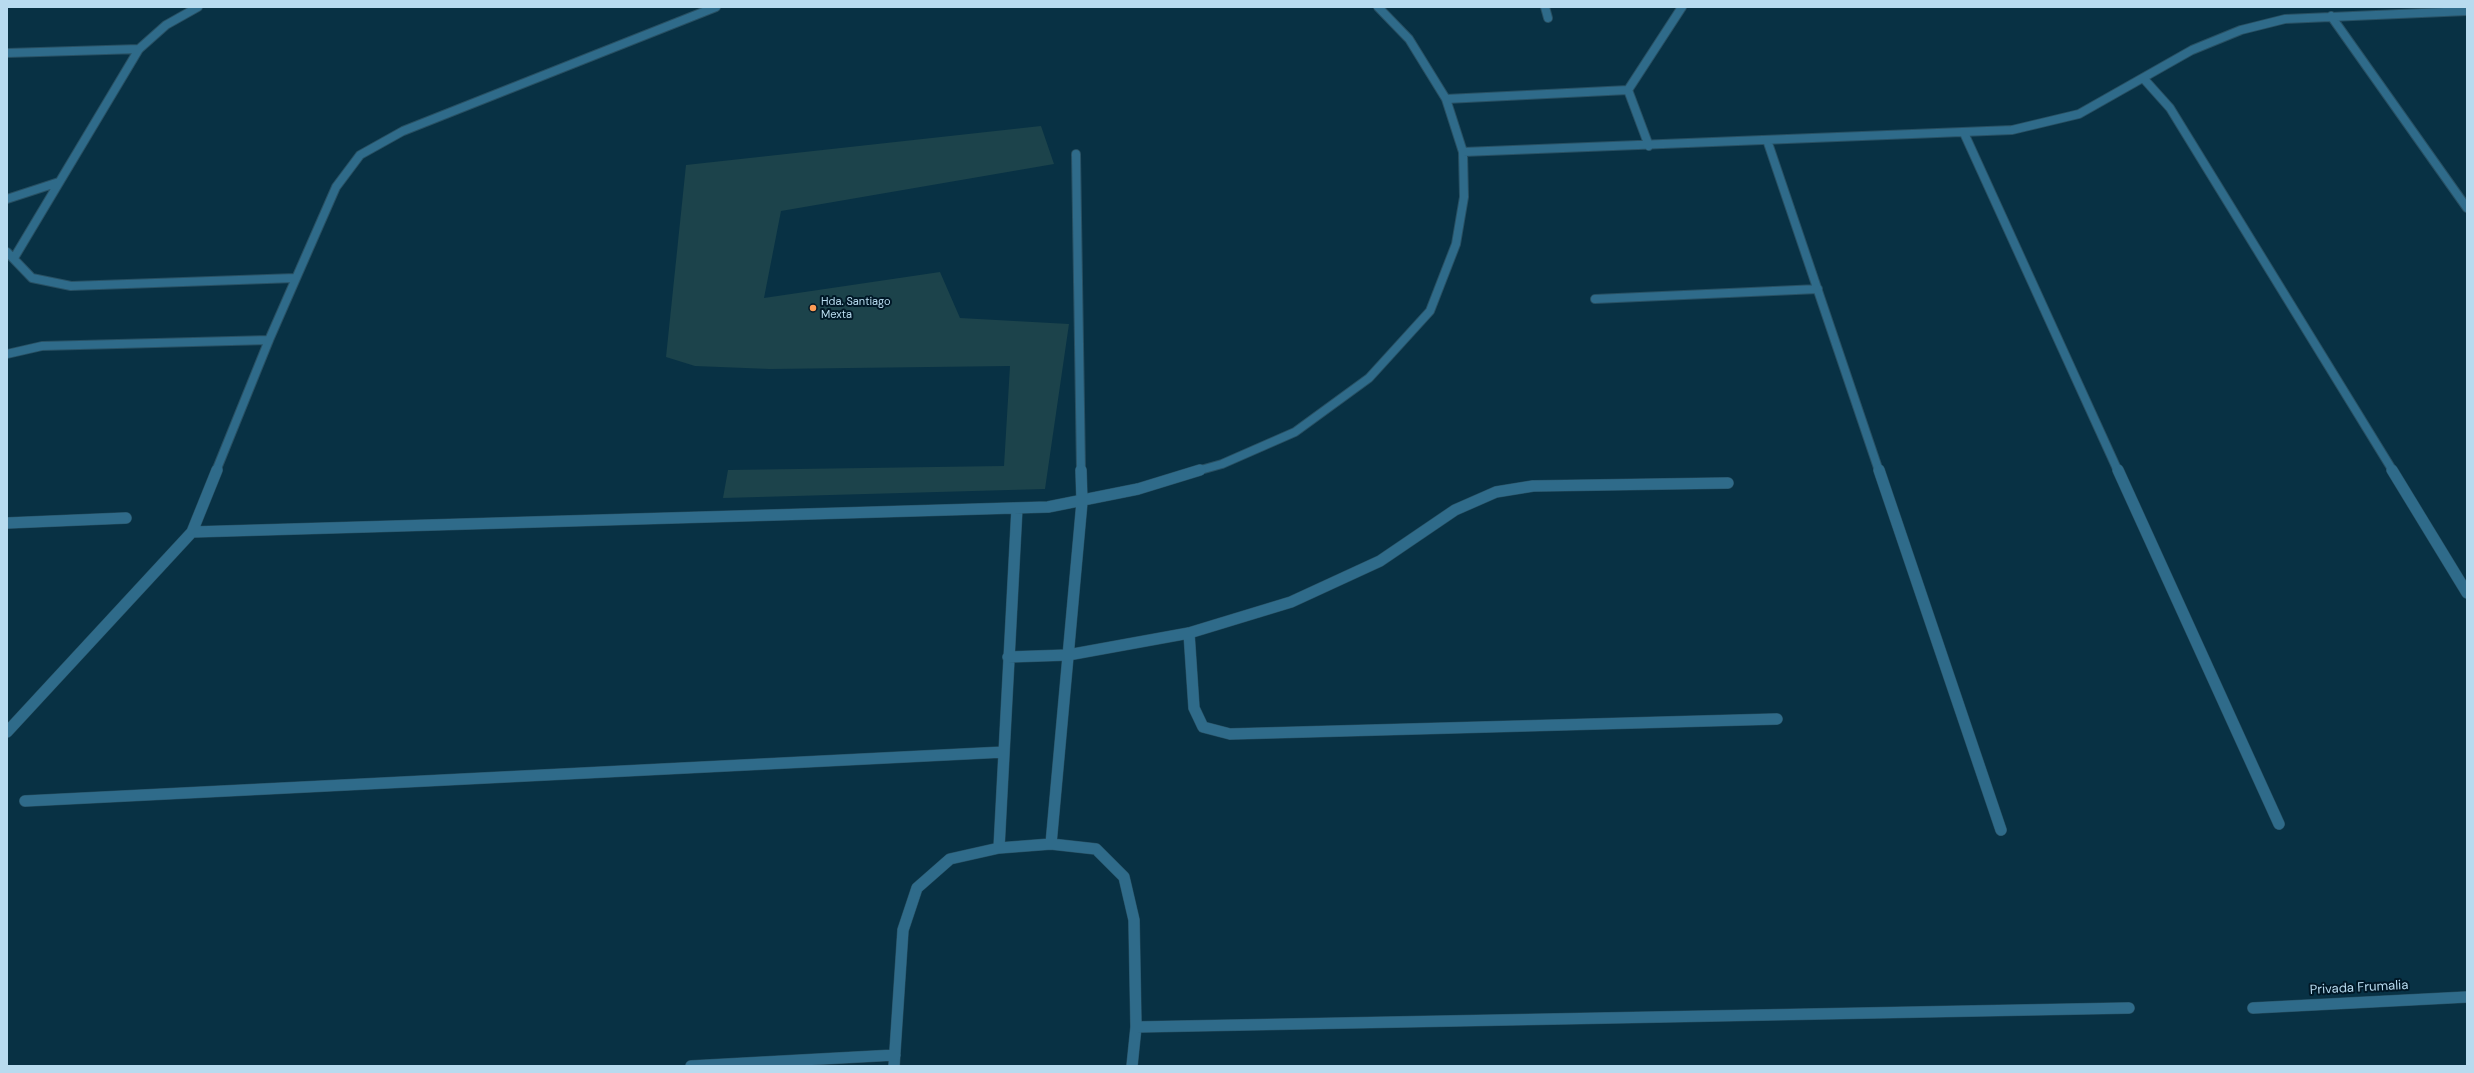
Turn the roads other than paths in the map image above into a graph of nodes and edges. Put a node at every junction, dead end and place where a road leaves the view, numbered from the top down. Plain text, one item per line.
1 (198, 7) edge
2 (716, 7) edge
3 (1378, 7) edge
4 (1545, 7) edge
5 (1682, 7) edge
6 (2467, 11) edge
7 (2331, 16) junction
8 (1548, 18) dead end
9 (139, 49) junction
10 (7, 53) edge
11 (2144, 79) junction
12 (1628, 90) junction
13 (1446, 99) junction
14 (1964, 134) junction
15 (1767, 140) junction
16 (1649, 146) junction
17 (1463, 152) junction
18 (1076, 154) dead end
19 (59, 182) junction
20 (7, 198) edge
21 (2467, 208) edge
22 (11, 255) edge
23 (295, 278) junction
24 (1818, 289) junction
25 (1595, 299) dead end
26 (269, 340) junction
27 (7, 354) edge
28 (1728, 483) dead end
29 (1082, 502) junction
30 (1016, 508) junction
31 (126, 518) dead end
32 (7, 523) edge
33 (192, 532) junction
34 (2467, 593) edge
35 (1189, 633) junction
36 (1068, 655) junction
37 (1008, 657) junction
38 (1777, 719) dead end
39 (7, 732) edge
40 (1004, 752) junction
41 (25, 801) dead end
42 (2279, 824) dead end
43 (2001, 830) dead end
44 (1051, 844) junction
45 (999, 848) junction
46 (2467, 997) edge
47 (2129, 1008) dead end
48 (2253, 1008) dead end
49 (1136, 1027) junction
50 (895, 1061) edge
51 (691, 1066) edge
52 (1132, 1066) edge

1 - 9 street
2 - 23 street
3 - 13 street
4 - 8 street
5 - 12 street
6 - 7 street
7 - 11 street
7 - 21 street
9 - 10 street
9 - 19 street
11 - 14 street
11 - 34 street
12 - 13 street
12 - 16 street
13 - 17 street
14 - 15 street
14 - 42 street
15 - 16 street
15 - 24 street
16 - 17 street
17 - 29 street
18 - 29 street
19 - 20 street
19 - 22 street
22 - 23 street
23 - 26 street
24 - 25 street
24 - 43 street
26 - 27 street
26 - 33 street
28 - 35 street
29 - 30 street
29 - 36 street
30 - 33 street
30 - 37 street
31 - 32 street
33 - 39 street
35 - 36 street
35 - 38 street
36 - 37 street
36 - 44 street
37 - 40 street
40 - 41 street
40 - 45 street
44 - 45 street
44 - 49 street
45 - 50 street
46 - 48 street, Privada Frumalia
47 - 49 street
49 - 52 street
50 - 51 street

